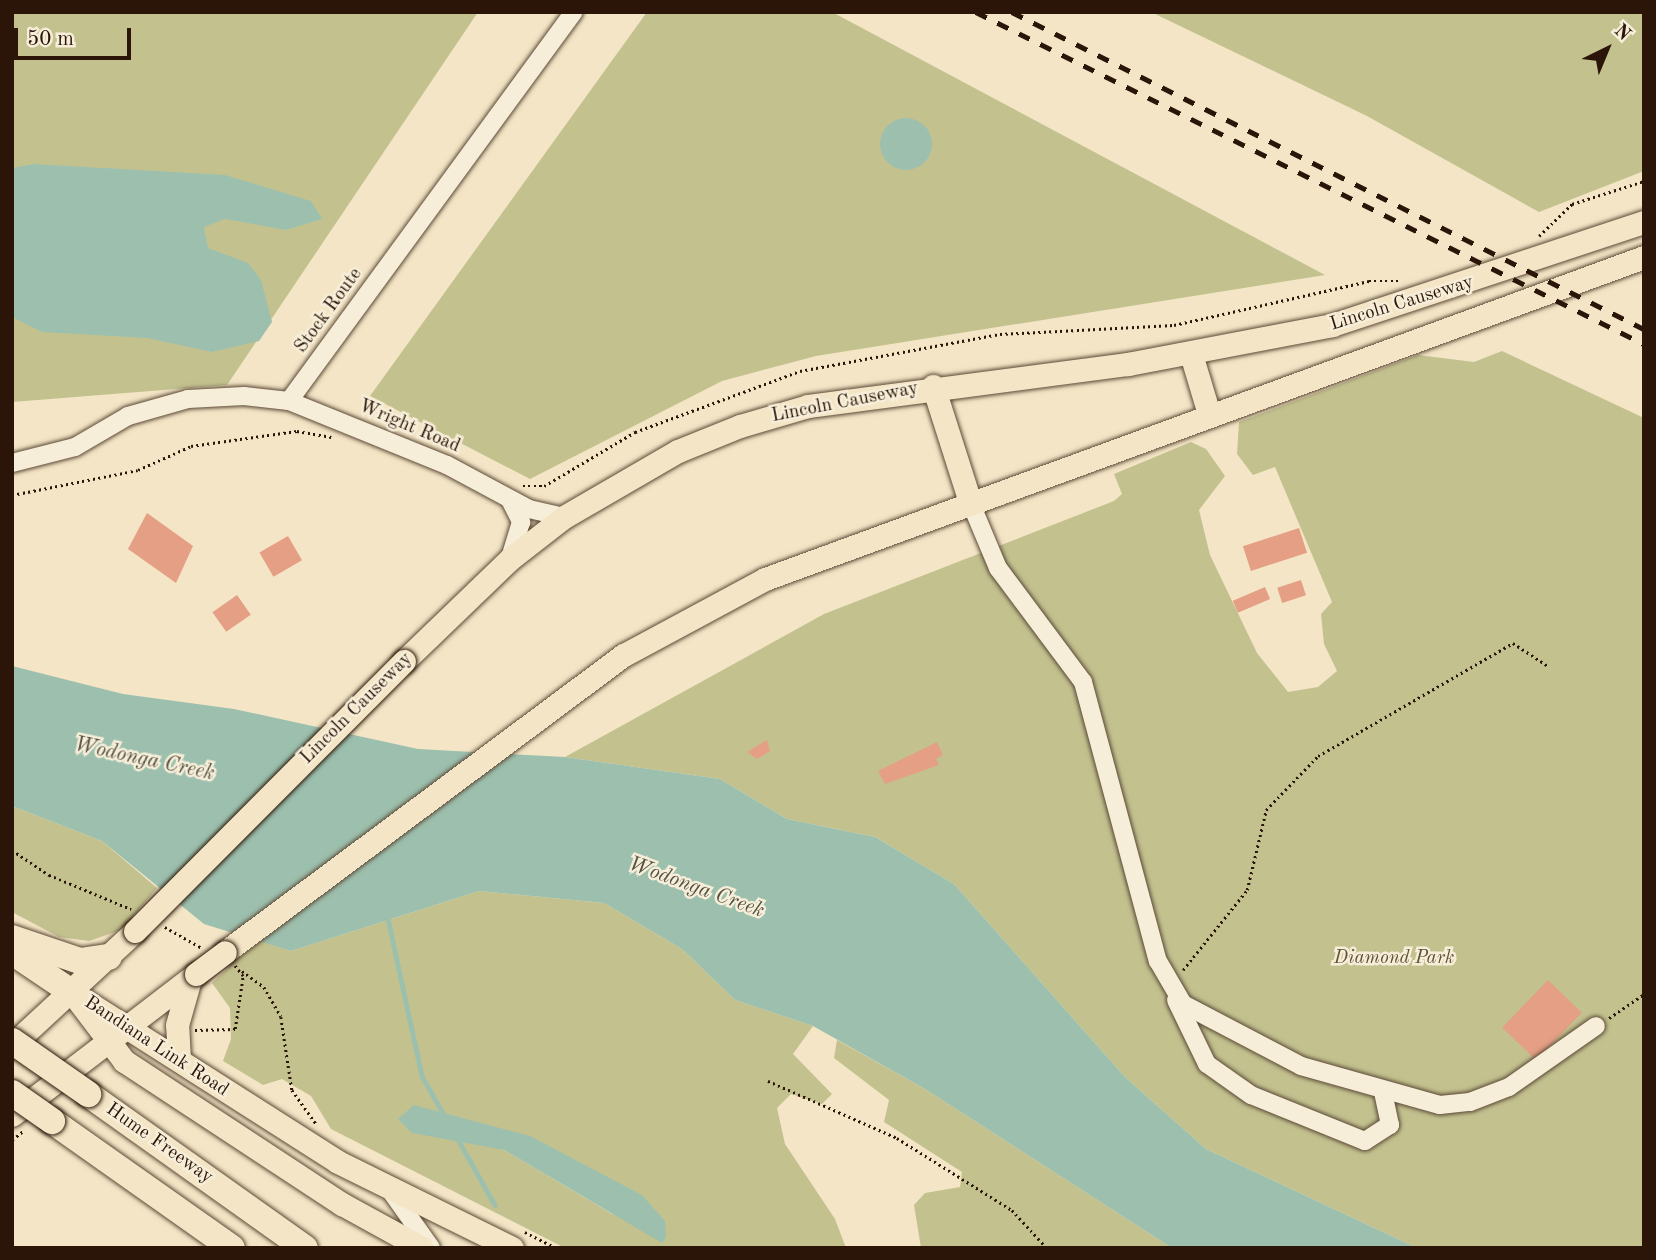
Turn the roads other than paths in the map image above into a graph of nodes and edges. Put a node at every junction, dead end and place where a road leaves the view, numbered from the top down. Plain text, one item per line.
1 (575, 12) edge
2 (1644, 222) edge
3 (1644, 257) edge
4 (1191, 354) junction
5 (933, 386) junction
6 (289, 401) junction
7 (1209, 414) junction
8 (12, 463) edge
9 (969, 499) junction
10 (510, 500) junction
11 (564, 517) junction
12 (510, 559) junction
13 (12, 938) edge
14 (12, 952) edge
15 (108, 957) junction
16 (193, 977) junction
17 (73, 993) junction
18 (1175, 997) junction
19 (1597, 1026) road end
20 (126, 1028) junction
21 (105, 1042) junction
22 (12, 1043) edge
23 (178, 1060) junction
24 (1382, 1092) junction
25 (12, 1093) edge
26 (12, 1115) edge
27 (390, 1190) junction
28 (513, 1238) edge
29 (232, 1248) edge
30 (305, 1248) edge
31 (422, 1248) edge
32 (431, 1248) edge

1 - 6 street, Stock Route
2 - 4 main road, Lincoln Causeway
3 - 7 main road, Lincoln Causeway
4 - 5 main road, Lincoln Causeway
4 - 7 main road
5 - 9 main road
5 - 11 main road, Lincoln Causeway
6 - 8 street
6 - 10 street, Wright Road
7 - 9 main road, Lincoln Causeway
9 - 16 main road, Lincoln Causeway, bridge
9 - 18 street
10 - 11 street, Wright Road
10 - 12 street
11 - 12 main road, Lincoln Causeway
12 - 15 main road, Lincoln Causeway, bridge
13 - 15 highway
14 - 17 highway
15 - 17 main road, Lincoln Causeway
16 - 20 main road, Lincoln Causeway
16 - 23 main road
17 - 20 main road, Bandiana Link Road
17 - 21 main road, Bandiana Link Road
17 - 22 main road, Lincoln Causeway
18 - 24 street
18 - 24 street
19 - 24 street
20 - 21 main road, Lincoln Causeway
20 - 23 main road, Bandiana Link Road
21 - 26 main road, Lincoln Causeway
21 - 31 main road, Bandiana Link Road
22 - 30 highway, Hume Freeway, bridge
23 - 27 main road, Bandiana Link Road
25 - 29 highway, bridge
27 - 28 main road, Bandiana Link Road
27 - 32 street

